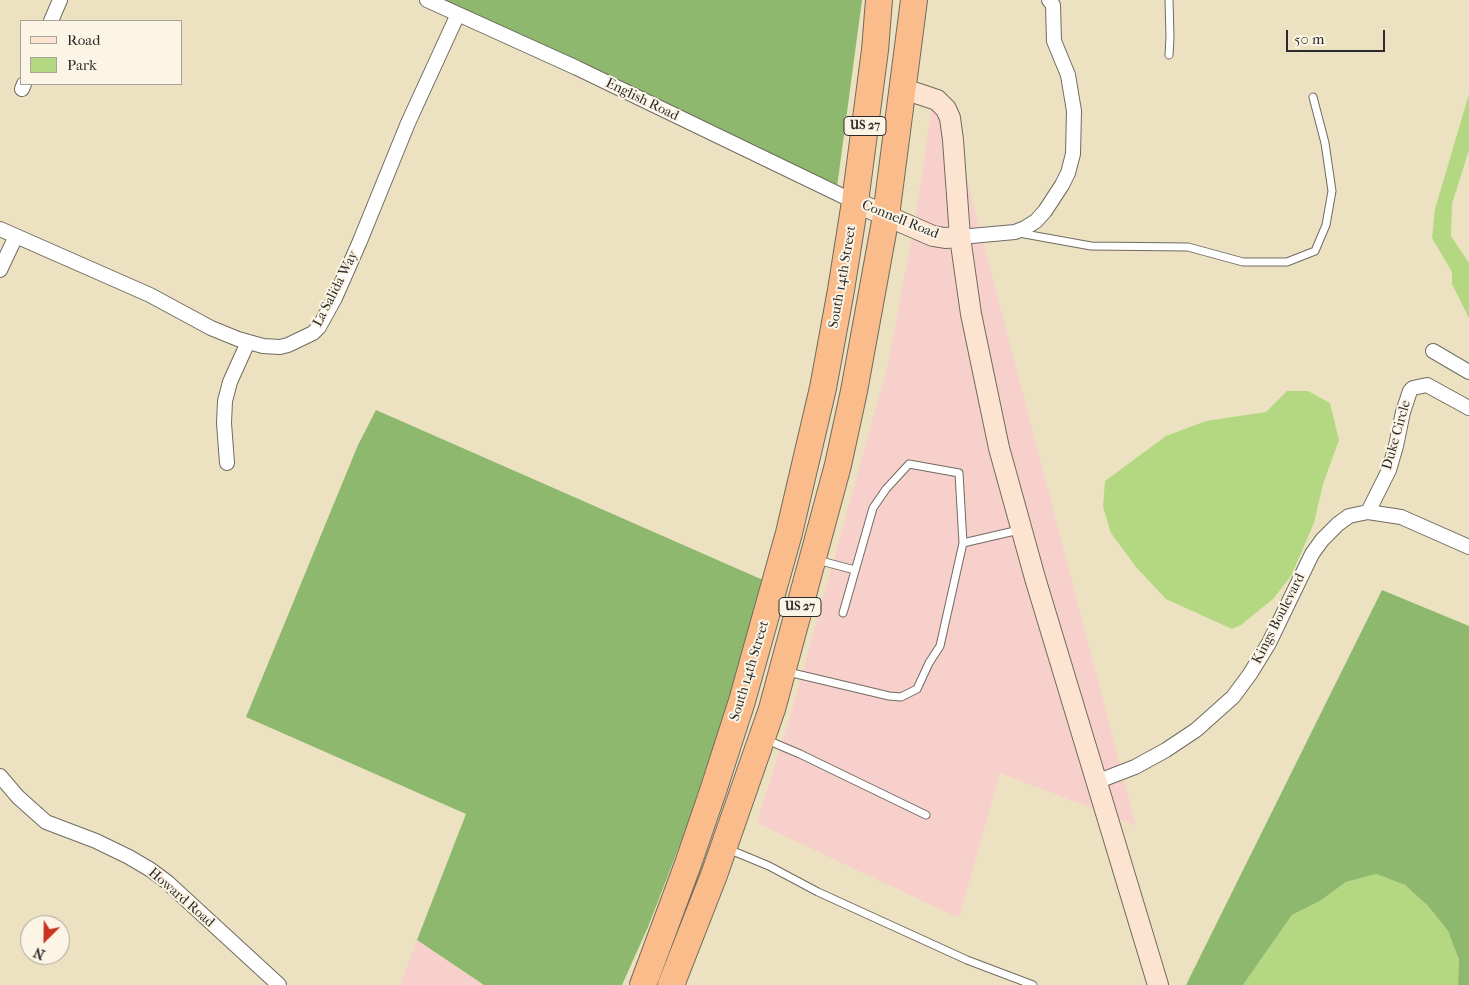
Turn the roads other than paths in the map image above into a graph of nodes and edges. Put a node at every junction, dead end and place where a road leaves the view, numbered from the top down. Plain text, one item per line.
1 (60, 0) edge
2 (427, 0) edge
3 (879, 0) edge
4 (914, 0) edge
5 (1049, 0) edge
6 (1168, 0) edge
7 (458, 14) junction
8 (51, 20) edge
9 (1169, 55) dead end
10 (904, 89) junction
11 (1313, 98) dead end
12 (856, 202) junction
13 (886, 216) junction
14 (0, 229) edge
15 (1015, 232) junction
16 (16, 236) junction
17 (960, 237) junction
18 (0, 270) edge
19 (248, 342) junction
20 (1433, 351) dead end
21 (1469, 372) edge
22 (1469, 408) edge
23 (227, 463) dead end
24 (1368, 512) junction
25 (1022, 529) junction
26 (963, 543) junction
27 (1469, 547) edge
28 (813, 559) junction
29 (855, 570) junction
30 (843, 613) dead end
31 (783, 671) junction
32 (762, 738) junction
33 (0, 776) edge
34 (1096, 782) junction
35 (710, 800) junction
36 (926, 815) dead end
37 (724, 847) junction
38 (279, 985) edge
39 (643, 985) edge
40 (671, 985) edge
41 (1033, 985) edge
42 (1158, 985) edge

1 - 8 street
2 - 7 street, English Road
3 - 12 highway, US 27
4 - 10 highway, US 27
5 - 15 street, Connell Road
6 - 9 lane
7 - 12 street, English Road
7 - 19 street, La Salida Way
10 - 13 highway, US 27
10 - 17 street
11 - 15 lane
12 - 13 street, Connell Road
12 - 35 highway, South 14th Street / US 27
13 - 17 street, Connell Road
13 - 28 highway, US 27
14 - 16 street, La Salida Way
15 - 17 street, Connell Road
16 - 18 street
16 - 19 street, La Salida Way
17 - 25 street
19 - 23 street
20 - 21 street
22 - 24 street, Duke Circle
24 - 27 street, Kings Boulevard
24 - 34 street, Kings Boulevard
25 - 26 lane
25 - 34 street
26 - 29 lane
26 - 31 lane
28 - 29 lane
28 - 31 highway, US 27
29 - 30 lane
31 - 32 highway, US 27
32 - 36 lane
32 - 37 highway, US 27
33 - 38 street, Howard Road
34 - 42 street
35 - 37 highway
35 - 39 highway, South 14th Street / US 27
37 - 40 highway, US 27
37 - 41 lane

